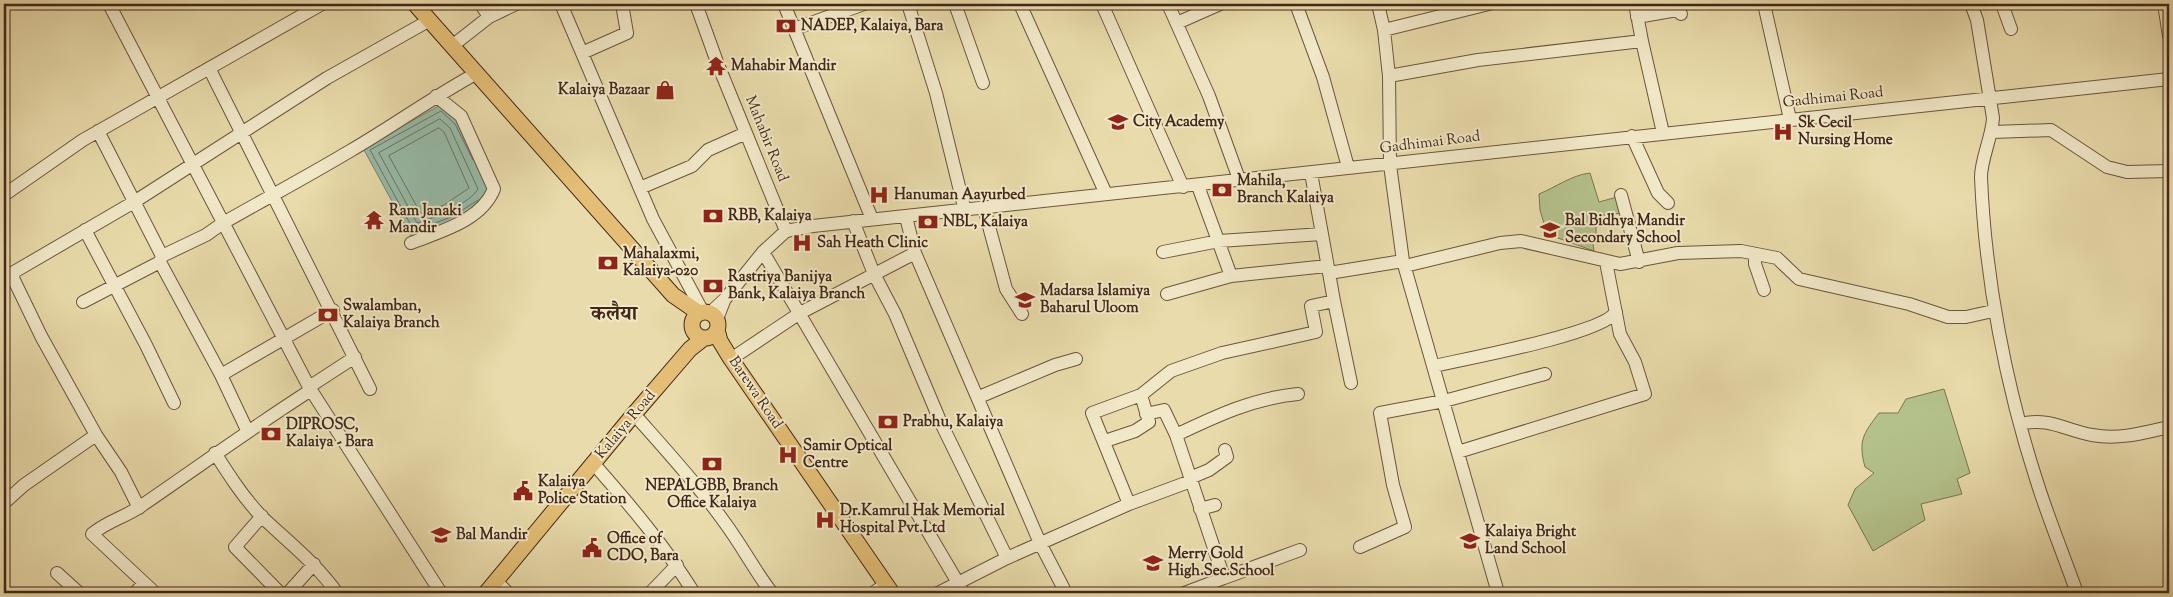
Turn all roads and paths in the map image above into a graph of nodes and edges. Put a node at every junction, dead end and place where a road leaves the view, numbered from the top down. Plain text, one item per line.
1 (109, 4) edge
2 (322, 4) edge
3 (415, 4) edge
4 (481, 4) edge
5 (516, 4) edge
6 (561, 4) edge
7 (622, 4) edge
8 (696, 4) edge
9 (784, 4) edge
10 (864, 4) edge
11 (908, 4) edge
12 (955, 4) edge
13 (1020, 4) edge
14 (1102, 4) edge
15 (1168, 4) edge
16 (1220, 4) edge
17 (1296, 4) edge
18 (1378, 4) edge
19 (1488, 4) edge
20 (1635, 4) edge
21 (1764, 4) edge
22 (1970, 4) edge
23 (2002, 4) edge
24 (2164, 4) edge
25 (1681, 14) dead end
26 (490, 17) junction
27 (1637, 17) junction
28 (430, 20) junction
29 (1177, 23) junction
30 (794, 29) junction
31 (2011, 29) dead end
32 (1384, 30) junction
33 (2169, 36) edge
34 (1642, 41) junction
35 (452, 46) junction
36 (582, 53) junction
37 (209, 68) junction
38 (477, 73) junction
39 (1389, 76) junction
40 (2169, 79) edge
41 (984, 83) dead end
42 (157, 96) junction
43 (436, 96) junction
44 (1991, 98) junction
45 (1790, 119) junction
46 (98, 131) junction
47 (1662, 132) junction
48 (1992, 132) junction
49 (746, 133) junction
50 (242, 134) junction
51 (1632, 136) junction
52 (1390, 164) junction
53 (194, 165) junction
54 (1348, 167) junction
55 (2169, 171) edge
56 (1311, 173) junction
57 (1240, 179) junction
58 (1198, 186) junction
59 (1183, 187) junction
60 (640, 188) junction
61 (273, 194) junction
62 (1106, 194) junction
63 (4, 195) edge
64 (1621, 195) dead end
65 (134, 202) junction
66 (1668, 203) dead end
67 (984, 208) junction
68 (965, 211) junction
69 (906, 217) junction
70 (872, 219) junction
71 (853, 221) junction
72 (223, 223) junction
73 (85, 230) junction
74 (786, 230) junction
75 (1322, 234) junction
76 (1219, 241) junction
77 (411, 243) dead end
78 (763, 252) junction
79 (1163, 252) dead end
80 (915, 253) junction
81 (1755, 254) junction
82 (161, 259) junction
83 (1606, 262) junction
84 (1639, 262) junction
85 (1404, 264) junction
86 (1328, 270) junction
87 (874, 274) junction
88 (1231, 276) junction
89 (113, 286) junction
90 (1764, 290) dead end
91 (1167, 294) dead end
92 (1334, 301) junction
93 (83, 302) dead end
94 (332, 310) junction
95 (1994, 311) junction
96 (1616, 312) junction
97 (800, 313) junction
98 (1022, 314) dead end
99 (706, 326) junction
100 (285, 339) junction
101 (355, 357) junction
102 (731, 359) junction
103 (1076, 359) dead end
104 (1434, 366) junction
105 (220, 374) junction
106 (1545, 374) dead end
107 (1351, 382) dead end
108 (310, 388) junction
109 (370, 389) dead end
110 (1298, 394) dead end
111 (1141, 395) junction
112 (979, 397) junction
113 (1444, 402) junction
114 (174, 403) dead end
115 (634, 414) junction
116 (1146, 414) junction
117 (2020, 424) junction
118 (2169, 426) edge
119 (247, 430) junction
120 (96, 435) junction
121 (1176, 435) junction
122 (1105, 441) junction
123 (1225, 450) dead end
124 (1458, 452) junction
125 (215, 453) junction
126 (594, 463) junction
127 (1190, 479) junction
128 (4, 504) edge
129 (1129, 504) junction
130 (1215, 505) dead end
131 (139, 508) junction
132 (1200, 509) junction
133 (262, 516) junction
134 (1040, 543) junction
135 (1360, 547) dead end
136 (1300, 550) dead end
137 (1007, 558) junction
138 (314, 564) junction
139 (677, 565) junction
140 (57, 573) dead end
141 (1224, 578) junction
142 (496, 581) junction
143 (144, 583) junction
144 (961, 588) edge
145 (889, 589) edge
146 (79, 593) edge
147 (135, 593) edge
148 (155, 593) edge
149 (280, 593) edge
150 (288, 593) edge
151 (337, 593) edge
152 (441, 593) edge
153 (486, 593) edge
154 (508, 593) edge
155 (650, 593) edge
156 (694, 593) edge
157 (772, 593) edge
158 (873, 593) edge
159 (938, 593) edge
160 (1066, 593) edge
161 (1184, 593) edge
162 (1498, 593) edge
163 (2076, 593) edge

1 - 42 street
2 - 37 street
3 - 28 main road
4 - 26 street
5 - 26 street
6 - 36 street
7 - 36 street
8 - 49 street, Mahabir Road
9 - 30 street
10 - 30 street
11 - 68 street
12 - 41 street
13 - 62 street
14 - 59 street
15 - 29 street
16 - 29 street
17 - 54 street
18 - 32 street
19 - 32 street
20 - 27 street
21 - 45 street
22 - 44 street
23 - 31 street
24 - 33 street
25 - 27 street
26 - 35 street
27 - 34 street
28 - 35 main road
28 - 50 street
29 - 57 street
30 - 70 street
32 - 39 street
34 - 39 street
34 - 47 street
35 - 38 main road
36 - 60 street
37 - 42 street
37 - 50 street
38 - 43 street
38 - 99 main road, Barewa Road
39 - 52 street
40 - 44 street, Gadhimai Road
42 - 46 street
42 - 53 street
43 - 61 street
43 - 77 street
44 - 45 street, Gadhimai Road
44 - 48 street
45 - 47 street, Gadhimai Road
46 - 63 street
46 - 65 street
47 - 51 street, Gadhimai Road
48 - 55 street
48 - 95 street
49 - 60 street
49 - 74 street, Mahabir Road
50 - 53 street
50 - 61 street
51 - 52 street, Gadhimai Road
51 - 66 street
52 - 54 street, Gadhimai Road
52 - 85 street
53 - 65 street
53 - 72 street
54 - 56 street, Gadhimai Road
56 - 57 street, Gadhimai Road
56 - 75 street
57 - 58 street, Gadhimai Road
58 - 59 street, Gadhimai Road
58 - 76 street
59 - 62 street, Gadhimai Road
60 - 99 street
61 - 72 street
61 - 94 street
62 - 67 street, Gadhimai Road
64 - 84 street
65 - 73 street
65 - 82 street
67 - 68 street, Gadhimai Road
67 - 98 street
68 - 69 street, Gadhimai Road
69 - 70 street, Gadhimai Road
69 - 80 street
70 - 71 street, Gadhimai Road
71 - 74 street, Gadhimai Road
71 - 87 street
72 - 82 street
72 - 100 street
73 - 89 street
73 - 120 street
74 - 78 street
75 - 76 street
75 - 86 street
76 - 79 street
76 - 88 street
78 - 97 street
78 - 99 street
80 - 87 street
80 - 112 street
81 - 84 street
81 - 90 street
81 - 95 street
82 - 89 street
82 - 105 street
83 - 84 street
83 - 85 street
83 - 96 street
85 - 86 street
85 - 104 street
86 - 88 street
86 - 92 street
87 - 97 street
87 - 137 street
88 - 91 street
89 - 93 street
89 - 114 street
92 - 107 street
92 - 111 street
94 - 100 street
94 - 101 street
95 - 117 street
96 - 104 street
96 - 124 street
97 - 102 street
97 - 144 street
99 - 102 main road, Barewa Road
99 - 115 main road, Kalaiya Road
100 - 105 street
100 - 108 street
101 - 108 street
101 - 109 street
102 - 145 main road, Barewa Road
103 - 112 street
104 - 113 street
105 - 119 street
106 - 113 street
108 - 119 street
108 - 152 street
110 - 121 street
111 - 116 street
111 - 122 street
112 - 134 street
113 - 124 street
113 - 135 street
115 - 126 main road, Kalaiya Road
115 - 157 street
116 - 121 street
116 - 122 street
117 - 118 street
117 - 163 street
119 - 125 street
120 - 128 street
120 - 131 street
121 - 127 street
122 - 129 street
123 - 127 street
124 - 162 street
125 - 131 street
125 - 133 street
126 - 139 street
126 - 142 main road, Kalaiya Road
127 - 129 street
127 - 132 street
129 - 134 street
130 - 132 street
131 - 143 street
132 - 141 street
133 - 138 street
133 - 149 street
134 - 137 street
134 - 160 street
136 - 141 street
137 - 144 street
138 - 150 street
138 - 151 street
139 - 155 street
139 - 156 street
140 - 146 street
141 - 161 street
142 - 153 main road, Kalaiya Road
142 - 154 street
143 - 147 street
143 - 148 street
144 - 159 street
145 - 158 street

